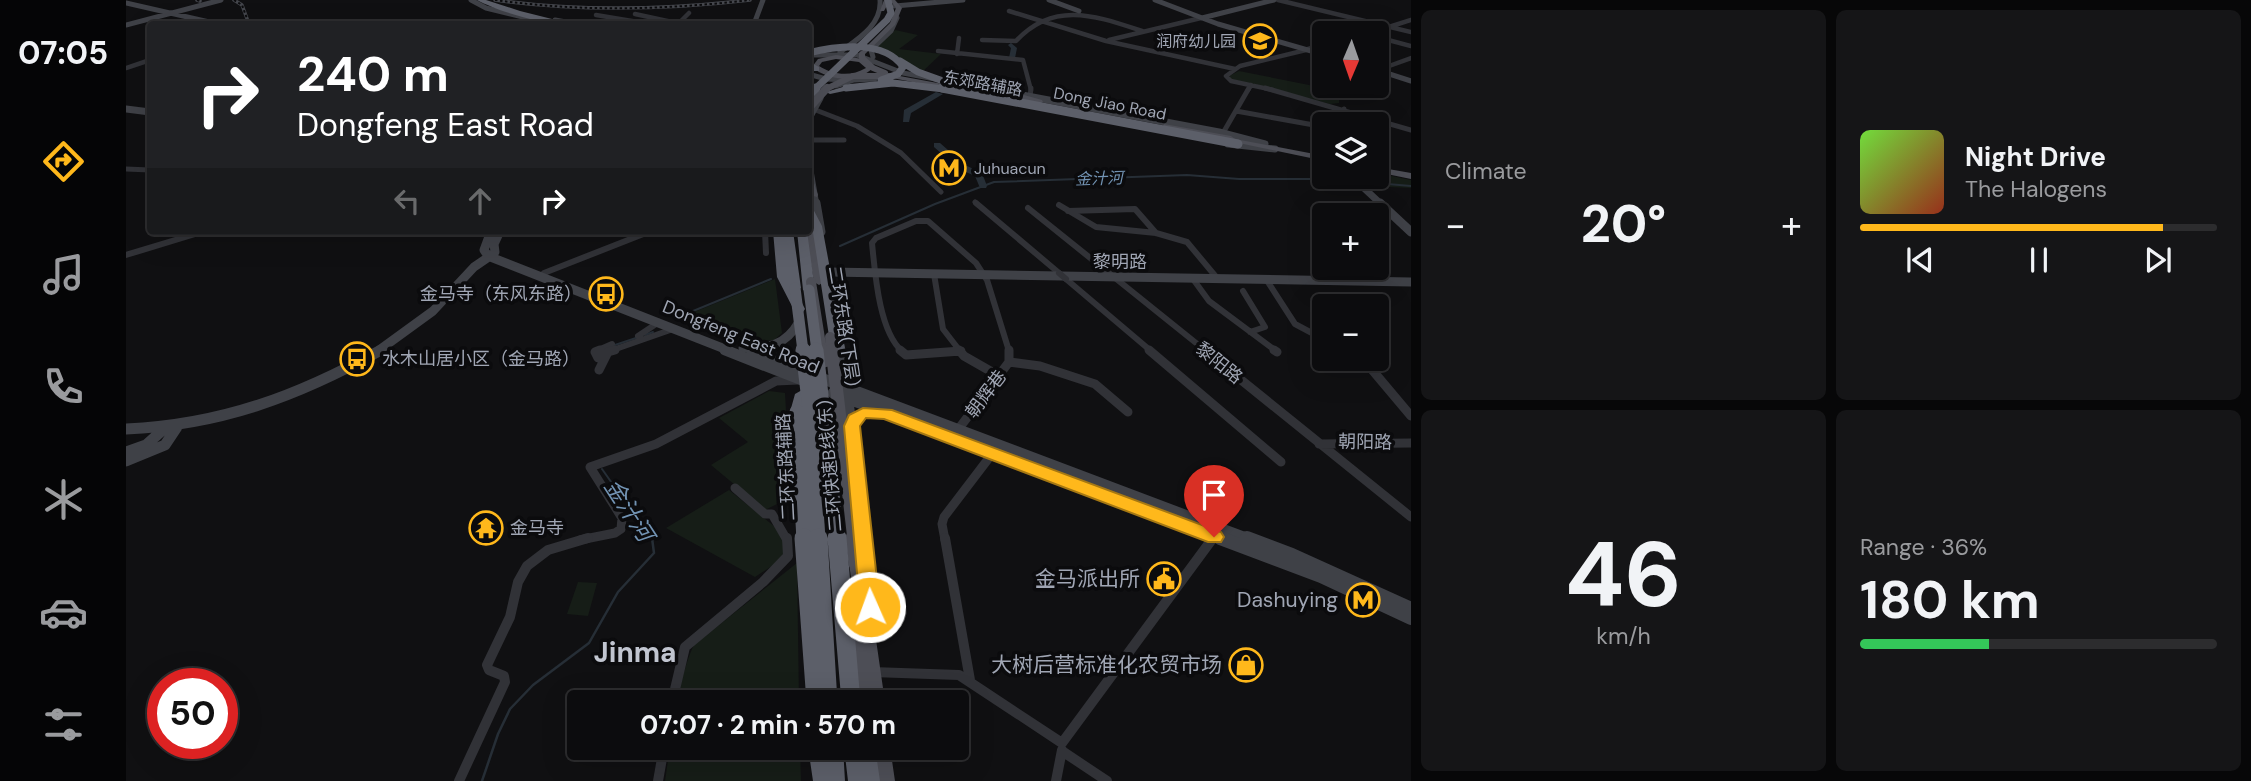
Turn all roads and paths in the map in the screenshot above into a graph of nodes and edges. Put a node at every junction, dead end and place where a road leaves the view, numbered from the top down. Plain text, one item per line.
1 (221, 0) edge
2 (472, 0) edge
3 (482, 0) edge
4 (763, 0) edge
5 (963, 0) edge
6 (1049, 0) edge
7 (1157, 0) edge
8 (1276, 0) edge
9 (126, 4) edge
10 (891, 5) edge
11 (1009, 11) dead end
12 (1079, 11) junction
13 (170, 13) junction
14 (689, 13) dead end
15 (635, 14) dead end
16 (596, 15) dead end
17 (1203, 18) junction
18 (1411, 20) edge
19 (196, 21) edge
20 (205, 21) edge
21 (543, 21) edge
22 (555, 21) edge
23 (562, 21) edge
24 (632, 21) edge
25 (669, 21) edge
26 (681, 21) edge
27 (755, 21) edge
28 (1364, 21) edge
29 (1038, 22) junction
30 (1397, 24) junction
31 (126, 25) edge
32 (1390, 27) edge
33 (1390, 27) edge
34 (1411, 30) edge
35 (1142, 31) junction
36 (959, 38) dead end
37 (982, 40) dead end
38 (1390, 40) edge
39 (1106, 41) junction
40 (1411, 46) edge
41 (1312, 48) edge
42 (845, 49) junction
43 (1307, 49) junction
44 (1312, 50) edge
45 (938, 51) dead end
46 (957, 54) junction
47 (812, 55) edge
48 (812, 56) edge
49 (829, 56) junction
50 (1411, 58) edge
51 (147, 61) edge
52 (900, 61) junction
53 (812, 62) edge
54 (879, 62) junction
55 (869, 64) junction
56 (1390, 66) edge
57 (126, 68) edge
58 (816, 69) junction
59 (1235, 69) junction
60 (812, 75) edge
61 (1390, 75) edge
62 (857, 77) junction
63 (891, 77) junction
64 (1411, 82) edge
65 (812, 83) edge
66 (988, 85) tunnel mouth
67 (1251, 85) junction
68 (841, 87) junction
69 (973, 87) junction
70 (963, 89) junction
71 (1009, 91) joint
72 (1028, 98) junction
73 (812, 99) edge
74 (812, 99) edge
75 (812, 100) edge
76 (812, 104) edge
77 (126, 108) edge
78 (1343, 109) junction
79 (147, 111) edge
80 (1236, 111) junction
81 (1342, 112) edge
82 (1312, 125) edge
83 (1411, 130) edge
84 (1211, 132) joint
85 (1223, 133) junction
86 (812, 139) edge
87 (1238, 144) joint
88 (1278, 148) junction
89 (845, 150) dead end
90 (1312, 155) edge
91 (126, 169) edge
92 (1389, 169) edge
93 (147, 170) edge
94 (1411, 174) edge
95 (812, 183) edge
96 (812, 189) edge
97 (1365, 189) edge
98 (941, 192) dead end
99 (814, 195) junction
100 (975, 202) dead end
101 (1059, 205) dead end
102 (1028, 208) dead end
103 (1068, 211) junction
104 (812, 217) edge
105 (1411, 232) edge
106 (1156, 233) junction
107 (192, 235) edge
108 (490, 235) edge
109 (498, 235) edge
110 (641, 235) edge
111 (765, 235) edge
112 (778, 235) edge
113 (789, 235) edge
114 (789, 235) edge
115 (803, 235) edge
116 (803, 235) edge
117 (811, 235) edge
118 (766, 253) dead end
119 (492, 254) junction
120 (126, 255) edge
121 (829, 272) junction
122 (544, 273) junction
123 (875, 273) junction
124 (934, 274) junction
125 (984, 275) junction
126 (1112, 277) junction
127 (1217, 278) junction
128 (1193, 279) junction
129 (1266, 279) junction
130 (1411, 282) edge
131 (1243, 291) dead end
132 (799, 316) junction
133 (659, 322) junction
134 (673, 328) junction
135 (1250, 332) junction
136 (1312, 333) edge
137 (743, 348) junction
138 (838, 349) junction
139 (961, 351) junction
140 (1277, 352) dead end
141 (603, 358) junction
142 (1009, 362) junction
143 (599, 370) dead end
144 (1373, 371) edge
145 (999, 376) junction
146 (801, 381) junction
147 (848, 394) junction
148 (1128, 412) dead end
149 (886, 414) junction
150 (1411, 416) edge
151 (852, 426) junction
152 (171, 428) junction
153 (126, 429) edge
154 (957, 431) junction
155 (1411, 443) edge
156 (1319, 444) junction
157 (126, 452) edge
158 (992, 454) junction
159 (126, 461) edge
160 (1281, 462) dead end
161 (735, 488) dead end
162 (1411, 517) edge
163 (1214, 537) junction
164 (857, 563) joint
165 (848, 581) joint
166 (1411, 609) edge
167 (1411, 618) edge
168 (870, 648) junction
169 (872, 672) junction
170 (970, 680) junction
171 (675, 690) edge
172 (814, 690) edge
173 (814, 690) edge
174 (827, 690) edge
175 (851, 690) edge
176 (861, 690) edge
177 (874, 690) edge
178 (1062, 747) junction
179 (662, 760) edge
180 (820, 760) edge
181 (829, 760) edge
182 (857, 760) edge
183 (867, 760) edge
184 (883, 760) edge
185 (824, 779) edge
186 (459, 781) edge
187 (659, 781) edge
188 (859, 781) edge
189 (870, 781) edge
190 (885, 781) edge
191 (1056, 781) edge
192 (1107, 781) edge

1 - 13 main road
2 - 21 highway
3 - 22 highway
3 - 23 main road
4 - 27 main road
5 - 10 main road
6 - 12 main road
7 - 17 main road
8 - 17 main road
8 - 28 street
9 - 13 main road
10 - 42 main road
10 - 54 main road
10 - 55 main road, bridge
10 - 65 highway, bridge
10 - 73 highway, bridge
11 - 29 street
12 - 29 street
12 - 35 street
13 - 19 main road
13 - 20 main road
13 - 31 main road
14 - 26 street
15 - 25 street
16 - 24 street
17 - 35 street
17 - 43 main road
18 - 30 street
29 - 37 street
29 - 39 street
30 - 32 street
30 - 34 street
33 - 34 street
35 - 39 street
36 - 46 street
38 - 40 street
39 - 59 street
41 - 43 street
42 - 47 highway, bridge
42 - 49 main road
42 - 52 highway, bridge
43 - 44 main road
43 - 59 street
45 - 46 street
46 - 72 street
48 - 49 highway
49 - 54 main road, 东郊路辅路
49 - 55 main road, bridge
49 - 58 main road
50 - 56 street
51 - 57 street
52 - 68 highway, bridge
52 - 84 highway, bridge
53 - 58 highway
54 - 62 main road
54 - 69 main road, 东郊路辅路
55 - 62 main road, bridge
55 - 63 main road, bridge
58 - 62 main road, bridge
59 - 67 street
60 - 62 main road
61 - 64 main road
62 - 63 main road, bridge
62 - 68 main road
62 - 74 main road, bridge
63 - 70 main road, Dong Jiao Road, bridge
63 - 88 main road, 东郊路辅路
66 - 69 street
67 - 78 street
67 - 80 street
68 - 75 highway, bridge
68 - 87 highway, bridge
69 - 70 main road
69 - 71 main road, 东郊路辅路
70 - 72 main road, Dong Jiao Road, bridge
70 - 88 main road, Dong Jiao Road
71 - 72 main road
72 - 85 main road, 东郊路辅路
72 - 88 main road, Dong Jiao Road, bridge
76 - 98 street
77 - 79 main road
78 - 81 street
78 - 83 street
80 - 82 street
80 - 85 street
84 - 88 main road
85 - 88 main road, 东郊路辅路
86 - 89 street
87 - 88 main road
88 - 90 main road, Dong Jiao Road
91 - 93 street
92 - 94 main road
95 - 99 main road
96 - 99 main road
97 - 105 main road
99 - 121 main road
100 - 160 street
101 - 103 street
102 - 126 street, 黎阳路
103 - 106 street
103 - 106 street
104 - 138 highway
106 - 127 street
107 - 120 street
108 - 119 main road
109 - 119 main road
110 - 122 street
111 - 118 street
112 - 132 highway
113 - 132 main road, 二环东路辅路
114 - 174 highway, bridge
115 - 165 main road, 二环东路(下层), bridge
116 - 175 highway, 二环快速B线(东), bridge
117 - 164 main road, 二环东路(下层), bridge
119 - 122 main road, Dongfeng East Road
119 - 133 main road, Dongfeng East Road
119 - 152 main road
121 - 123 main road, 黎明路
121 - 138 main road
122 - 137 main road, Dongfeng East Road
123 - 124 main road, 黎明路
123 - 125 street
123 - 139 street
124 - 125 main road, 黎明路
124 - 139 street
125 - 126 main road, 黎明路
125 - 142 street, 朝辉巷
126 - 128 main road, 黎明路
126 - 156 street, 黎阳路
127 - 128 main road, 黎明路
127 - 129 main road, 黎明路
128 - 135 street
129 - 130 main road, 黎明路
129 - 136 street
131 - 135 street
132 - 137 main road
132 - 146 main road, 二环东路辅路
133 - 134 main road, Dongfeng East Road
133 - 141 street
134 - 141 street
134 - 146 main road, Dongfeng East Road
135 - 140 street
137 - 146 main road, Dongfeng East Road
138 - 147 main road
139 - 145 street
141 - 143 street
142 - 145 street, 朝辉巷
142 - 148 street
144 - 150 street
145 - 154 street, 朝辉巷
146 - 147 main road, Dongfeng East Road
146 - 172 highway, bridge
146 - 173 main road, 二环东路辅路
146 - 186 street
147 - 149 main road, Dongfeng East Road
147 - 151 main road
147 - 154 main road, Dongfeng East Road
149 - 151 main road
149 - 158 main road, Dongfeng East Road
151 - 168 main road
152 - 153 main road
152 - 157 main road
152 - 159 main road
154 - 166 main road, Dongfeng East Road
155 - 156 street, 朝阳路
156 - 162 street, 黎阳路
158 - 163 main road, Dongfeng East Road
158 - 170 street
161 - 171 street
163 - 167 main road, Dongfeng East Road
163 - 178 street
164 - 168 main road
165 - 176 main road
168 - 169 main road
169 - 170 street
169 - 177 main road
170 - 178 street
178 - 191 street
178 - 192 street
179 - 187 street
180 - 185 highway
181 - 185 highway
182 - 188 highway
183 - 189 highway
184 - 190 main road

